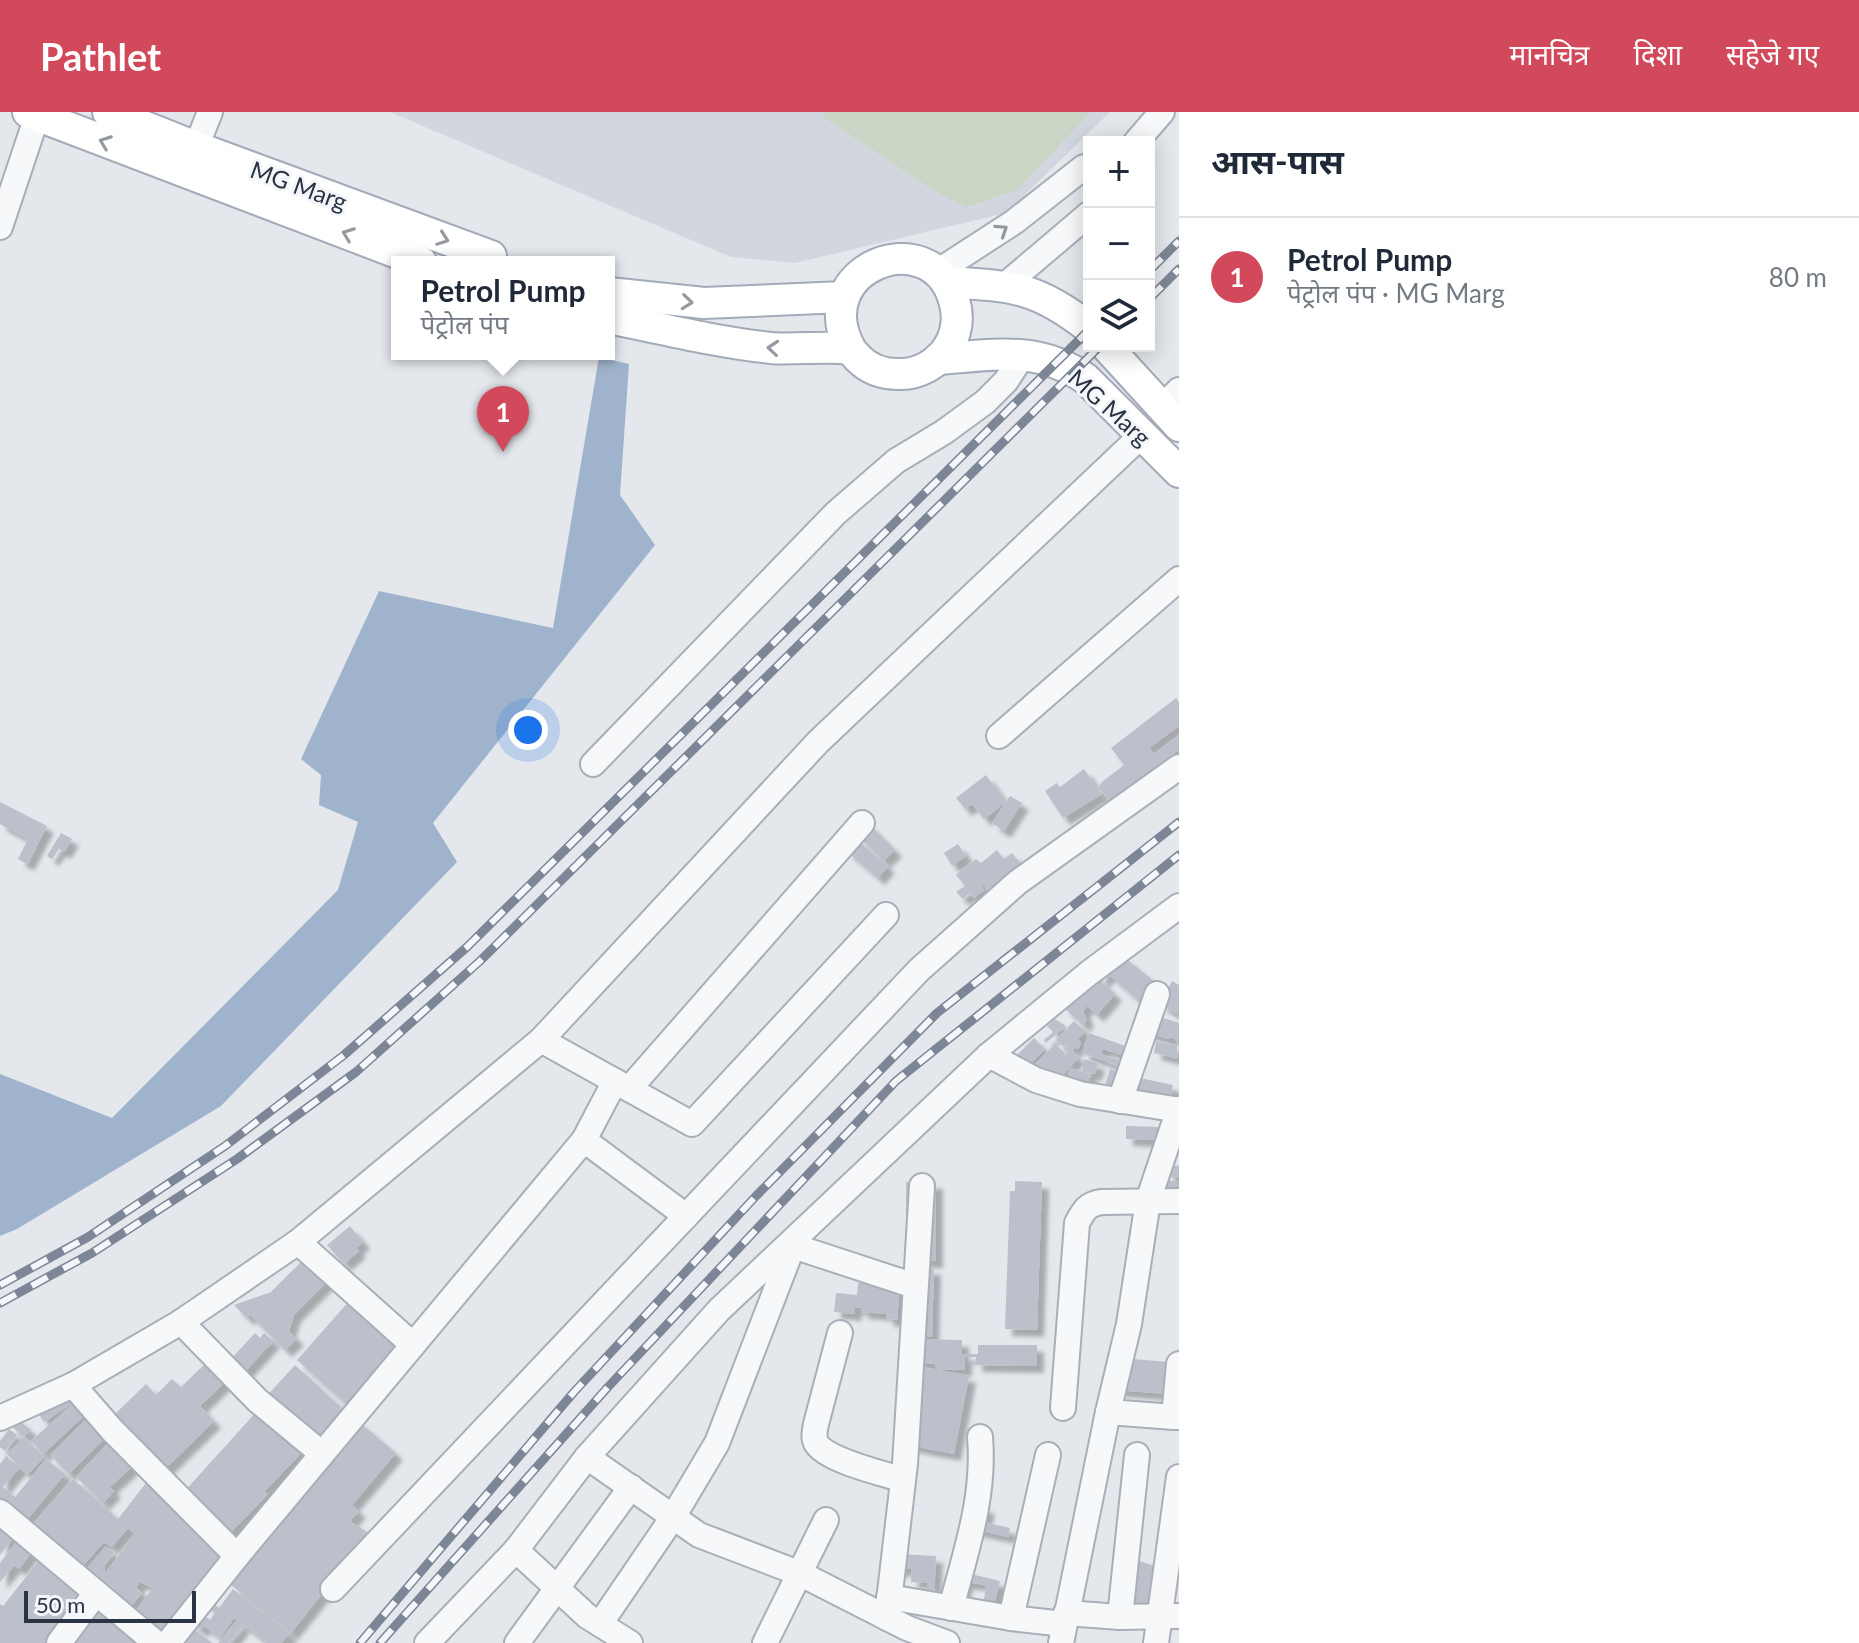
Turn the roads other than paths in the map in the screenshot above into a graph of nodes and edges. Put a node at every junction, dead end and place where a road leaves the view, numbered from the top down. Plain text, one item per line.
1 (108, 112) edge
2 (210, 112) edge
3 (1162, 112) edge
4 (32, 114) edge
5 (1141, 136) edge
6 (196, 147) junction
7 (1083, 168) edge
8 (1083, 219) edge
9 (0, 227) edge
10 (405, 256) edge
11 (486, 256) edge
12 (942, 277) junction
13 (1004, 286) junction
14 (615, 294) edge
15 (844, 297) junction
16 (615, 319) edge
17 (1083, 323) edge
18 (851, 350) junction
19 (1112, 352) edge
20 (1023, 355) junction
21 (938, 359) junction
22 (1173, 408) edge
23 (1142, 435) junction
24 (1179, 472) edge
25 (1179, 579) edge
26 (999, 736) dead end
27 (593, 764) dead end
28 (1179, 767) edge
29 (862, 823) dead end
30 (1179, 906) edge
31 (886, 915) dead end
32 (1157, 994) dead end
33 (541, 1040) junction
34 (989, 1055) junction
35 (622, 1085) junction
36 (1120, 1101) junction
37 (1179, 1109) edge
38 (584, 1140) junction
39 (922, 1186) dead end
40 (1148, 1201) junction
41 (1179, 1201) edge
42 (686, 1216) junction
43 (795, 1241) junction
44 (298, 1242) junction
45 (915, 1286) junction
46 (181, 1322) junction
47 (840, 1333) dead end
48 (413, 1345) junction
49 (1179, 1364) edge
50 (73, 1385) junction
51 (1063, 1408) dead end
52 (1108, 1412) junction
53 (1177, 1417) edge
54 (0, 1418) edge
55 (980, 1437) dead end
56 (1048, 1455) dead end
57 (1137, 1455) dead end
58 (320, 1456) junction
59 (587, 1457) junction
60 (1179, 1477) edge
61 (903, 1480) junction
62 (631, 1487) junction
63 (0, 1512) edge
64 (673, 1517) junction
65 (826, 1520) dead end
66 (516, 1550) junction
67 (237, 1556) junction
68 (801, 1574) junction
69 (557, 1588) junction
70 (333, 1589) dead end
71 (96, 1593) junction
72 (888, 1608) junction
73 (951, 1608) junction
74 (1170, 1615) edge
75 (1120, 1617) junction
76 (1011, 1618) junction
77 (600, 1624) junction
78 (1064, 1627) edge
79 (59, 1643) edge
80 (156, 1643) edge
81 (168, 1643) edge
82 (427, 1643) edge
83 (517, 1643) edge
84 (630, 1643) edge
85 (765, 1643) edge
86 (947, 1643) edge
87 (1156, 1643) edge

1 - 6 main road, MG Marg
2 - 6 street
3 - 5 street
4 - 9 street
10 -> 4 main road
6 -> 11 main road, MG Marg
12 -> 7 street
8 - 13 street
12 - 13 main road, MG Marg
12 - 15 main road
12 - 21 main road
13 - 17 main road, MG Marg
14 -> 15 main road
15 - 18 main road
18 -> 16 main road
18 - 21 main road
19 - 22 main road, MG Marg
20 - 21 main road, MG Marg
20 - 23 main road, MG Marg
20 - 27 street
23 - 24 main road, MG Marg
23 - 33 street
25 - 26 street
28 - 42 street
29 - 35 street
30 - 34 street
31 - 35 street
32 - 36 street
33 - 35 street
33 - 44 street
34 - 36 street
34 - 43 street
35 - 38 street
36 - 37 street
37 - 40 street
38 - 42 street
38 - 48 street
39 - 45 street
40 - 41 street
40 - 51 street
40 - 52 street
42 - 70 street
43 - 45 street
43 - 59 street
43 - 64 street
44 - 46 street
44 - 48 street
45 - 61 street
46 - 50 street
46 - 58 street
47 - 61 street
48 - 58 street
49 - 53 street
50 - 54 street
50 - 67 street
52 - 53 street
52 - 78 street
55 - 73 street
56 - 76 street
57 - 75 street
58 - 67 street
59 - 62 street
59 - 66 street
60 - 74 street
61 - 72 street
62 - 64 street
62 - 69 street
63 - 71 street
64 - 68 street
64 - 77 street
65 - 68 street
66 - 69 street
66 - 82 street
67 - 81 street
68 - 72 street
68 - 85 street
69 - 77 street
69 - 83 street
71 - 79 street
71 - 80 street
72 - 73 street
72 - 86 street
73 - 76 street
74 - 75 street
74 - 87 street
75 - 78 street
76 - 78 street
77 - 84 street

